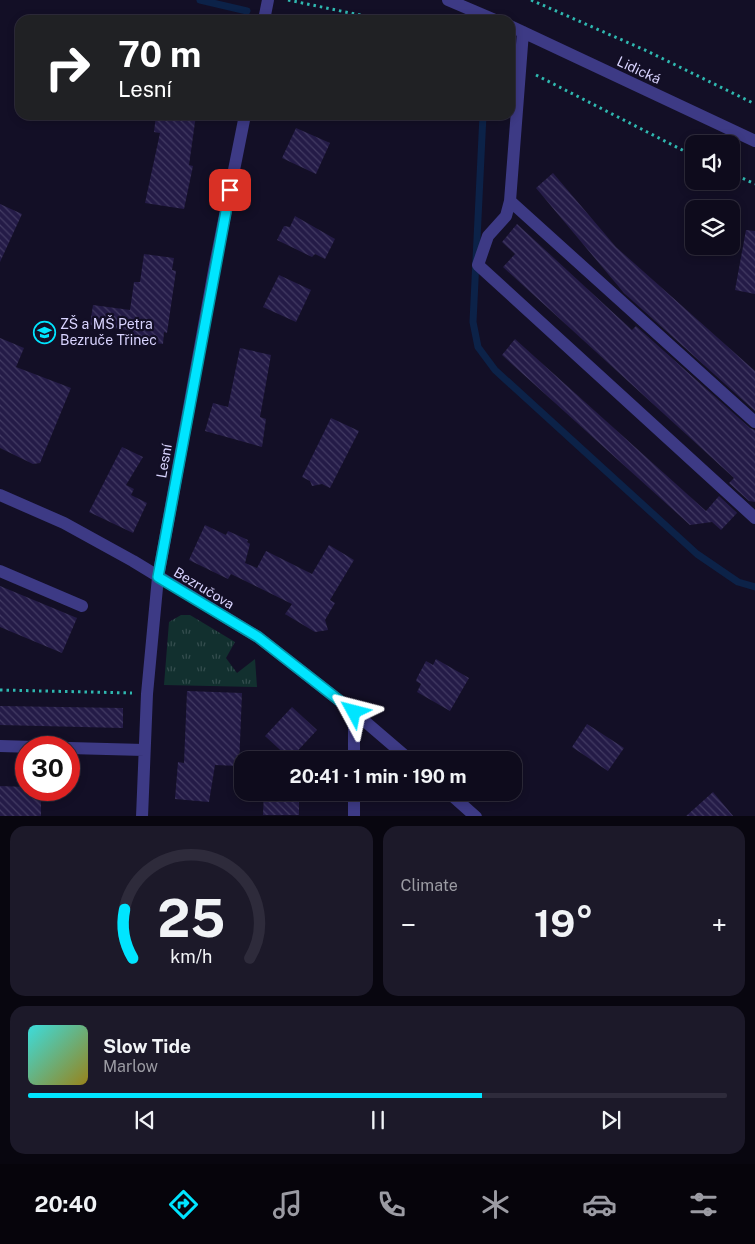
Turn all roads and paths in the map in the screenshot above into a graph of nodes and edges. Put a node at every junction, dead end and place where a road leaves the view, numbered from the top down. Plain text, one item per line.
1 (268, 0) edge
2 (288, 0) edge
3 (448, 0) edge
4 (531, 0) edge
5 (265, 15) edge
6 (360, 15) edge
7 (483, 15) edge
8 (515, 28) edge
9 (523, 32) junction
10 (520, 68) junction
11 (755, 104) edge
12 (244, 120) edge
13 (755, 141) edge
14 (685, 151) edge
15 (740, 177) edge
16 (755, 184) edge
17 (510, 200) junction
18 (755, 422) edge
19 (0, 495) edge
20 (755, 518) edge
21 (0, 571) edge
22 (158, 577) junction
23 (82, 606) dead end
24 (0, 690) edge
25 (147, 694) junction
26 (354, 712) junction
27 (0, 746) edge
28 (15, 746) edge
29 (80, 748) edge
30 (144, 750) junction
31 (354, 751) edge
32 (400, 751) edge
33 (354, 801) edge
34 (458, 801) edge
35 (142, 816) edge
36 (354, 816) edge
37 (476, 816) edge

1 - 5 street
2 - 6 path
3 - 7 street
4 - 11 path
8 - 9 street, Lidická
9 - 10 street
9 - 13 street, Lidická
10 - 14 path
10 - 17 street
12 - 22 street, Lesní
15 - 16 path
17 - 18 street
17 - 20 street
19 - 22 street, Bezručova
21 - 23 street
22 - 25 street, Lesní
22 - 26 street, Bezručova
24 - 25 path
25 - 30 street, Lesní
26 - 31 street
26 - 32 street, Bezručova
27 - 28 street
29 - 30 street
30 - 35 street, Lesní
33 - 36 street
34 - 37 street

